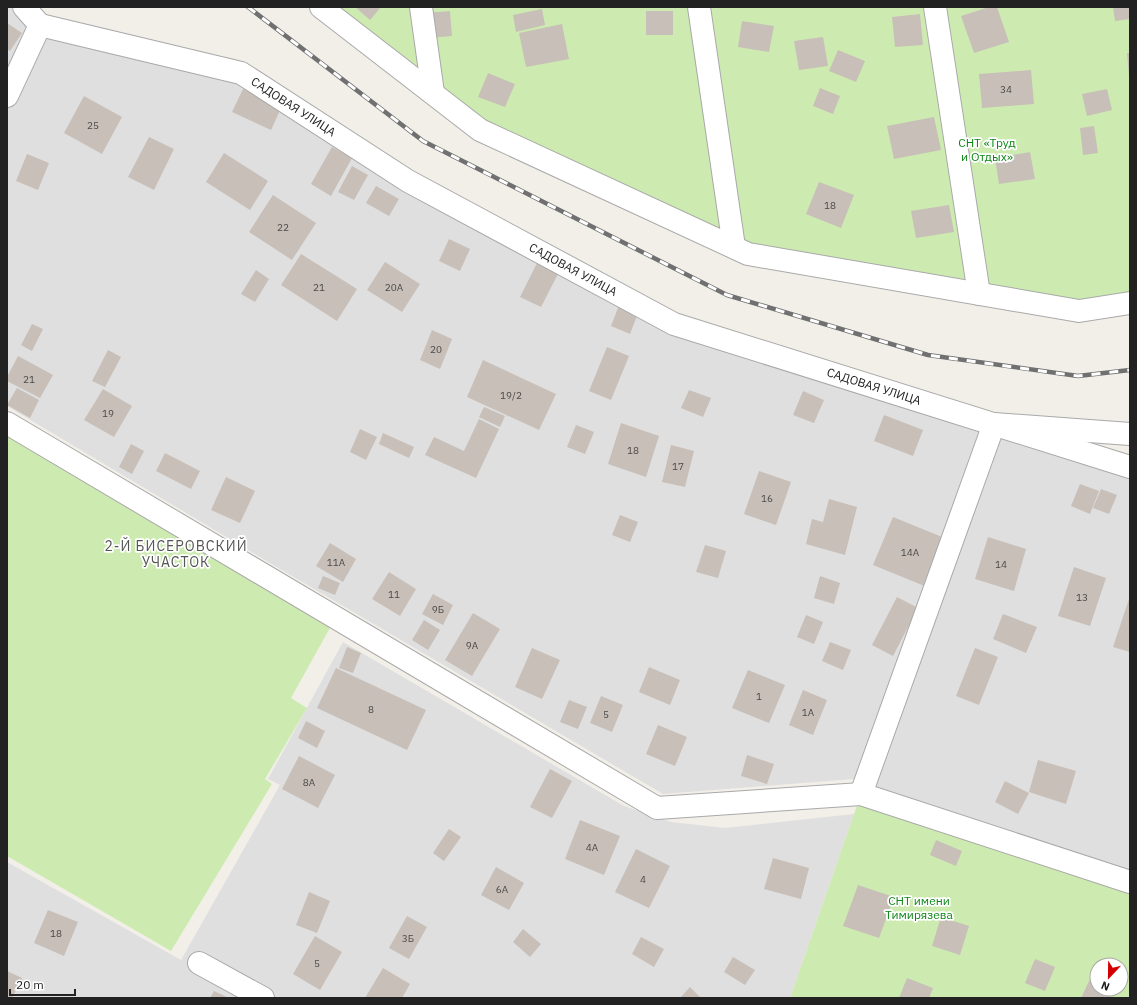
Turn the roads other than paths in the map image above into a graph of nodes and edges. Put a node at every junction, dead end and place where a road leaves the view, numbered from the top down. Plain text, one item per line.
1 (24, 7) edge
2 (321, 7) edge
3 (421, 7) edge
4 (699, 7) edge
5 (935, 7) edge
6 (40, 25) junction
7 (433, 94) junction
8 (7, 96) edge
9 (734, 247) junction
10 (979, 294) junction
11 (1130, 303) edge
12 (994, 424) junction
13 (9, 429) edge
14 (1130, 434) edge
15 (1130, 467) edge
16 (861, 794) junction
17 (1130, 882) edge
18 (199, 963) dead end
19 (263, 998) edge

1 - 6 street
2 - 7 street
3 - 7 street
4 - 9 street
5 - 10 street
6 - 8 street
6 - 12 street, САДОВАЯ УЛИЦА
7 - 9 street
9 - 10 street
10 - 11 street
12 - 14 street
12 - 15 street, САДОВАЯ УЛИЦА
12 - 16 street
13 - 16 street
16 - 17 street
18 - 19 street

